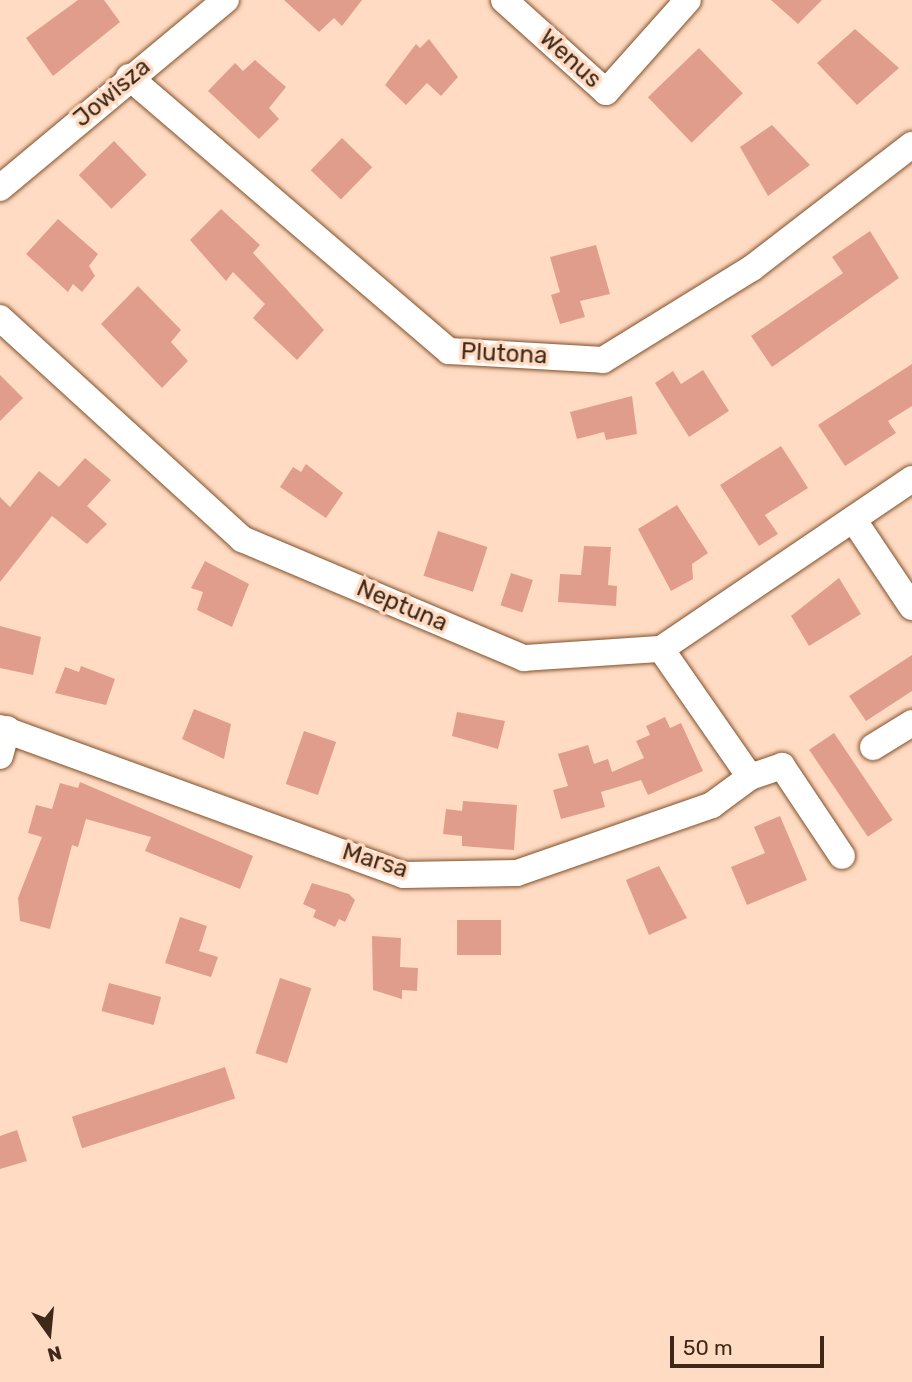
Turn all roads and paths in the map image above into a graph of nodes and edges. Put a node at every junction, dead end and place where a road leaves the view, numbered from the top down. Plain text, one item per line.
1 (226, 0) edge
2 (504, 0) edge
3 (688, 0) edge
4 (129, 77) junction
5 (912, 145) edge
6 (0, 188) edge
7 (0, 318) edge
8 (912, 479) edge
9 (853, 519) junction
10 (912, 607) edge
11 (661, 649) junction
12 (912, 723) edge
13 (4, 729) edge
14 (873, 747) dead end
15 (0, 756) edge
16 (750, 777) junction
17 (842, 856) dead end

1 - 4 street, Jowisza
2 - 3 street, Wenus
4 - 5 street, Plutona
4 - 6 street, Jowisza
7 - 11 street, Neptuna
8 - 9 street
9 - 10 street
9 - 11 street
11 - 16 street
12 - 14 street
13 - 15 street
13 - 16 street, Marsa
16 - 17 street, Marsa

